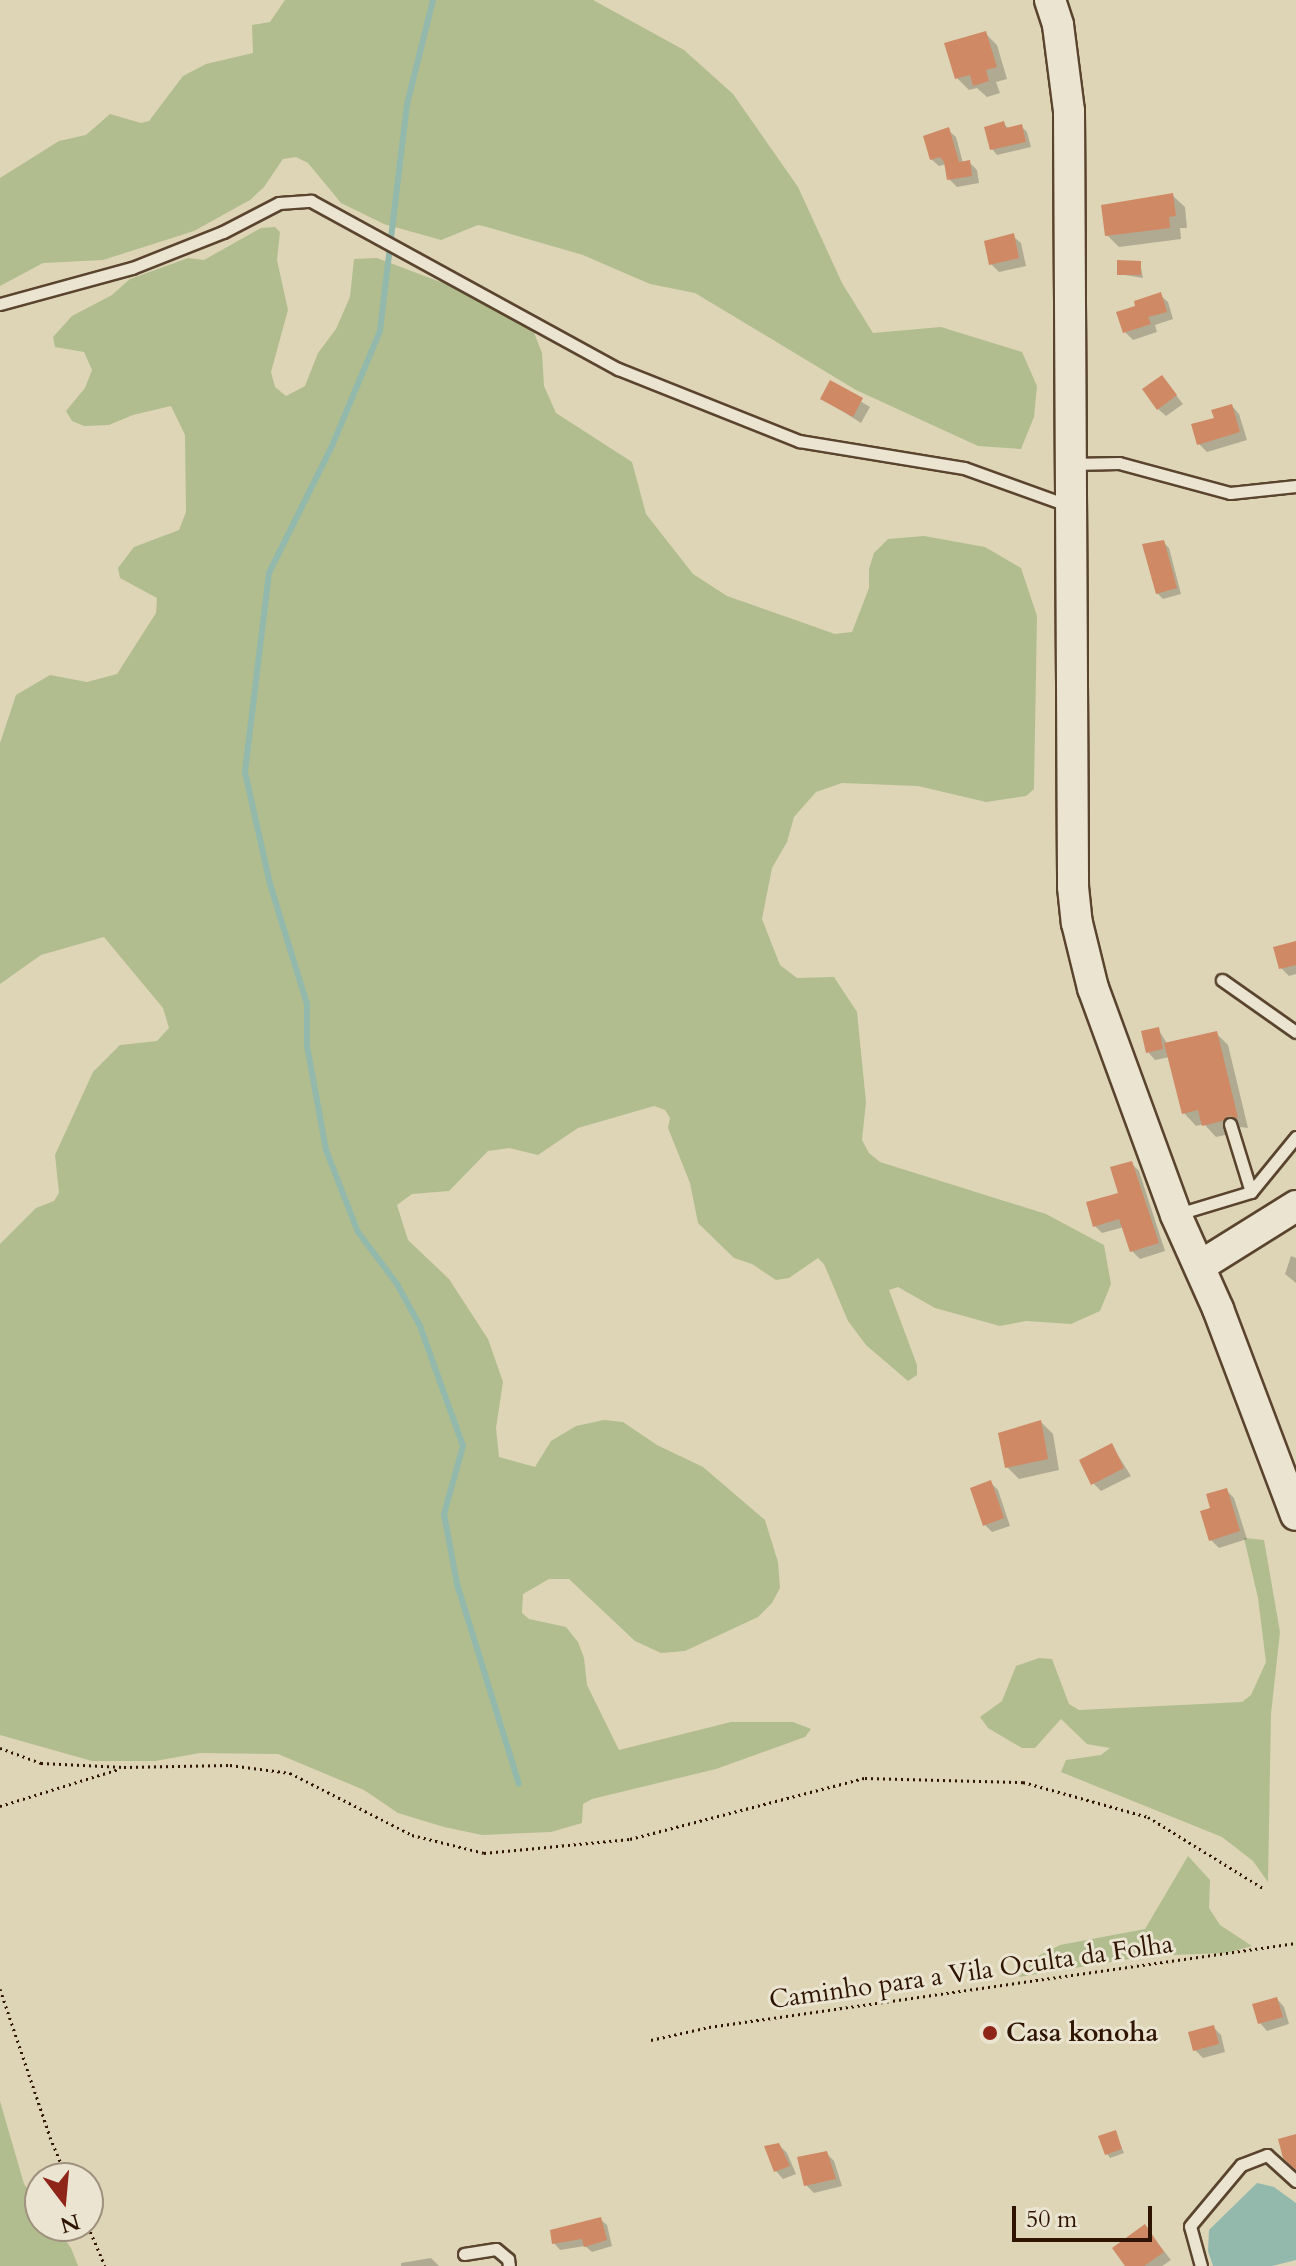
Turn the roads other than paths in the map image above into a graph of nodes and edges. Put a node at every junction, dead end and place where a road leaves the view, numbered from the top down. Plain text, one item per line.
1 (1050, 0) edge
2 (0, 304) edge
3 (1071, 464) junction
4 (1296, 486) edge
5 (1071, 506) junction
6 (1222, 980) dead end
7 (1296, 1032) edge
8 (1230, 1124) dead end
9 (1296, 1137) edge
10 (1251, 1192) junction
11 (1296, 1206) edge
12 (1176, 1215) junction
13 (1200, 1266) junction
14 (1296, 1515) edge
15 (1296, 2181) edge
16 (464, 2254) dead end
17 (509, 2266) edge
18 (1201, 2266) edge

1 - 3 main road
2 - 5 lane
3 - 4 lane
3 - 5 main road
5 - 12 main road
6 - 7 lane
8 - 10 lane
9 - 10 lane
10 - 12 lane
11 - 13 main road
12 - 13 main road
13 - 14 main road
15 - 18 lane
16 - 17 lane

